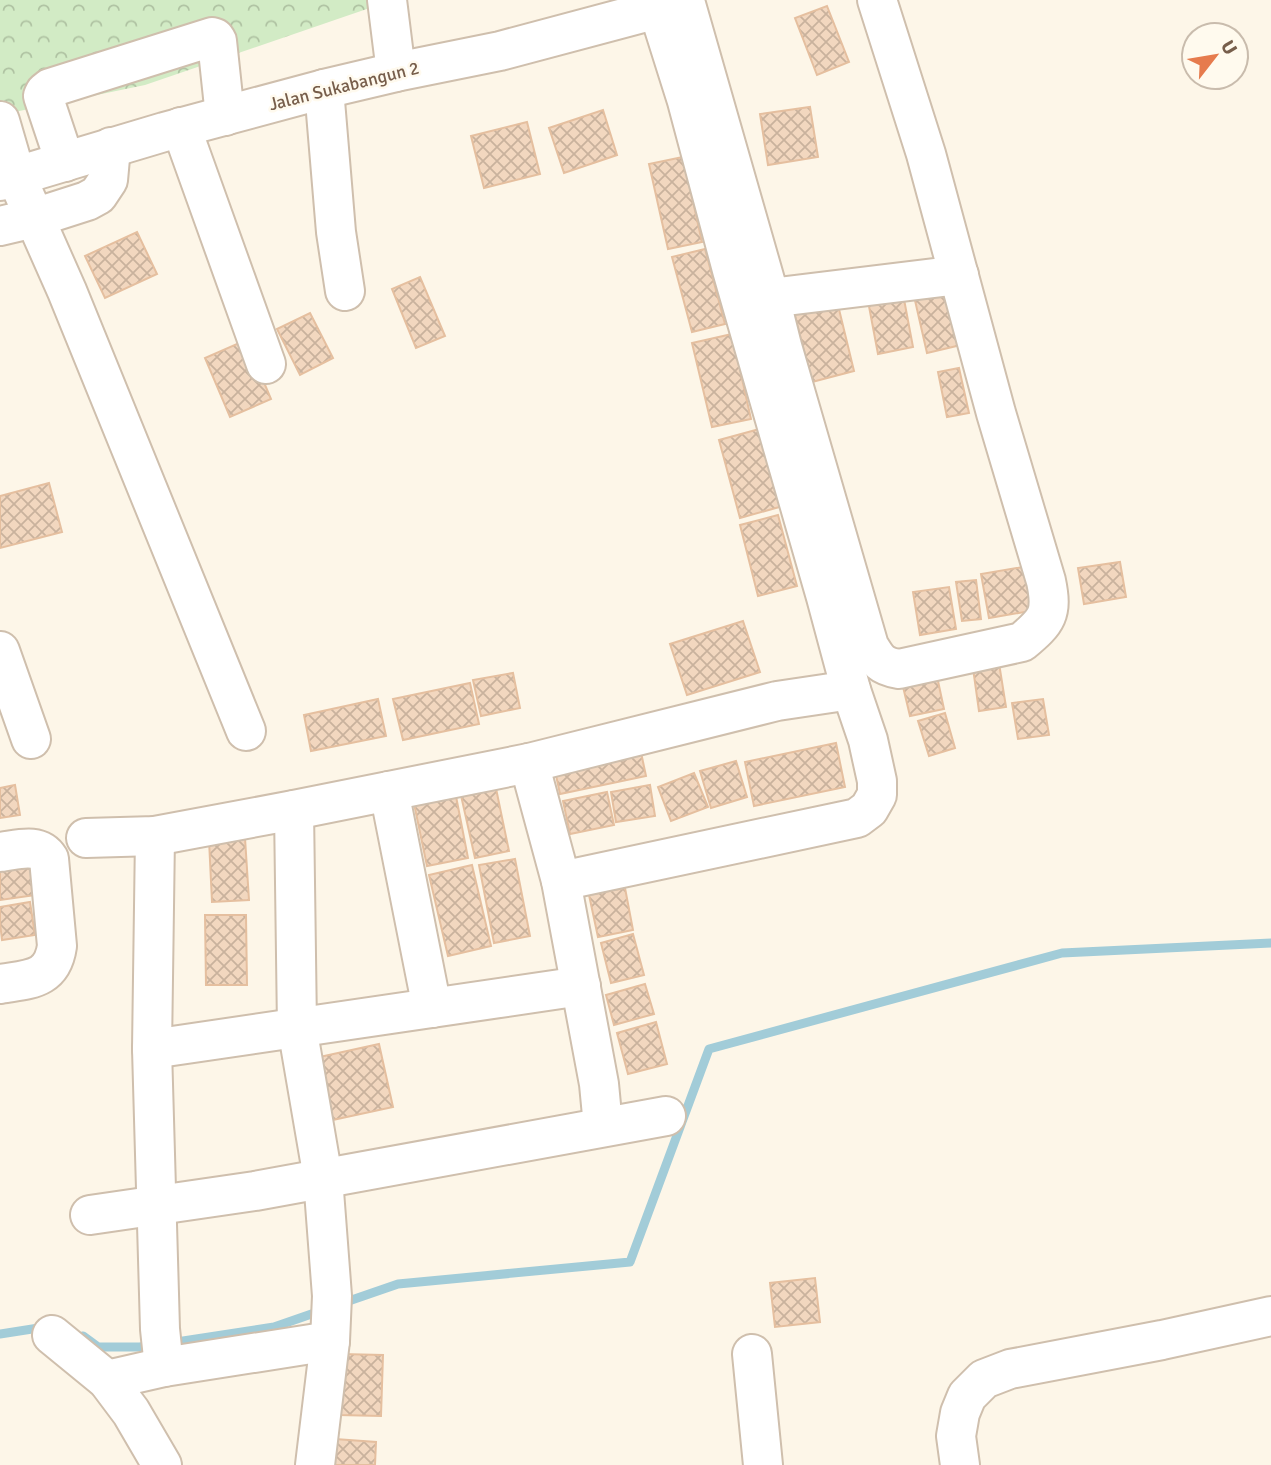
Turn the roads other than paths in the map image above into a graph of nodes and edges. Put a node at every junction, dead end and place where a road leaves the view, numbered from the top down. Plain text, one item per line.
1 (387, 0) edge
2 (877, 0) edge
3 (678, 3) edge
4 (396, 72) junction
5 (324, 89) junction
6 (225, 116) junction
7 (0, 121) edge
8 (181, 127) junction
9 (111, 147) junction
10 (65, 162) junction
11 (8, 179) edge
12 (17, 222) edge
13 (959, 275) junction
14 (345, 290) dead end
15 (770, 298) junction
16 (266, 363) dead end
17 (0, 651) edge
18 (851, 690) junction
19 (246, 731) dead end
20 (31, 739) dead end
21 (529, 763) junction
22 (389, 791) junction
23 (294, 810) junction
24 (155, 836) junction
25 (86, 838) dead end
26 (0, 852) edge
27 (561, 881) junction
28 (0, 984) edge
29 (581, 986) junction
30 (432, 1008) junction
31 (297, 1027) junction
32 (152, 1049) junction
33 (666, 1116) dead end
34 (603, 1126) junction
35 (323, 1178) junction
36 (156, 1205) junction
37 (90, 1215) dead end
38 (1271, 1317) edge
39 (331, 1320) junction
40 (52, 1335) dead end
41 (163, 1350) junction
42 (752, 1354) dead end
43 (107, 1380) junction
44 (162, 1465) edge
45 (315, 1465) edge
46 (763, 1465) edge
47 (960, 1465) edge

1 - 4 street
2 - 13 street
3 - 4 street, Jalan Sukabangun 2
3 - 15 street
3 - 18 street
4 - 5 street, Jalan Sukabangun 2
5 - 6 street, Jalan Sukabangun 2
5 - 14 street
6 - 8 street, Jalan Sukabangun 2
6 - 10 street
7 - 11 street
8 - 9 street, Jalan Sukabangun 2
8 - 16 street
9 - 10 street, Jalan Sukabangun 2
9 - 12 street
10 - 11 street, Jalan Sukabangun 2
11 - 12 street
12 - 19 street
13 - 15 street
13 - 15 street
17 - 20 street
18 - 21 street
18 - 27 street
21 - 22 street
21 - 27 street
22 - 23 street
22 - 30 street
23 - 24 street
23 - 31 street
24 - 25 street
24 - 32 street
26 - 28 street
27 - 29 street
29 - 30 street
29 - 34 street
30 - 31 street
31 - 32 street
31 - 35 street
32 - 36 street
33 - 34 street
34 - 35 street
35 - 36 street
35 - 39 street
36 - 37 street
36 - 41 street
38 - 47 street
39 - 41 street
39 - 45 street
40 - 43 street
41 - 43 street
42 - 46 street
43 - 44 street

